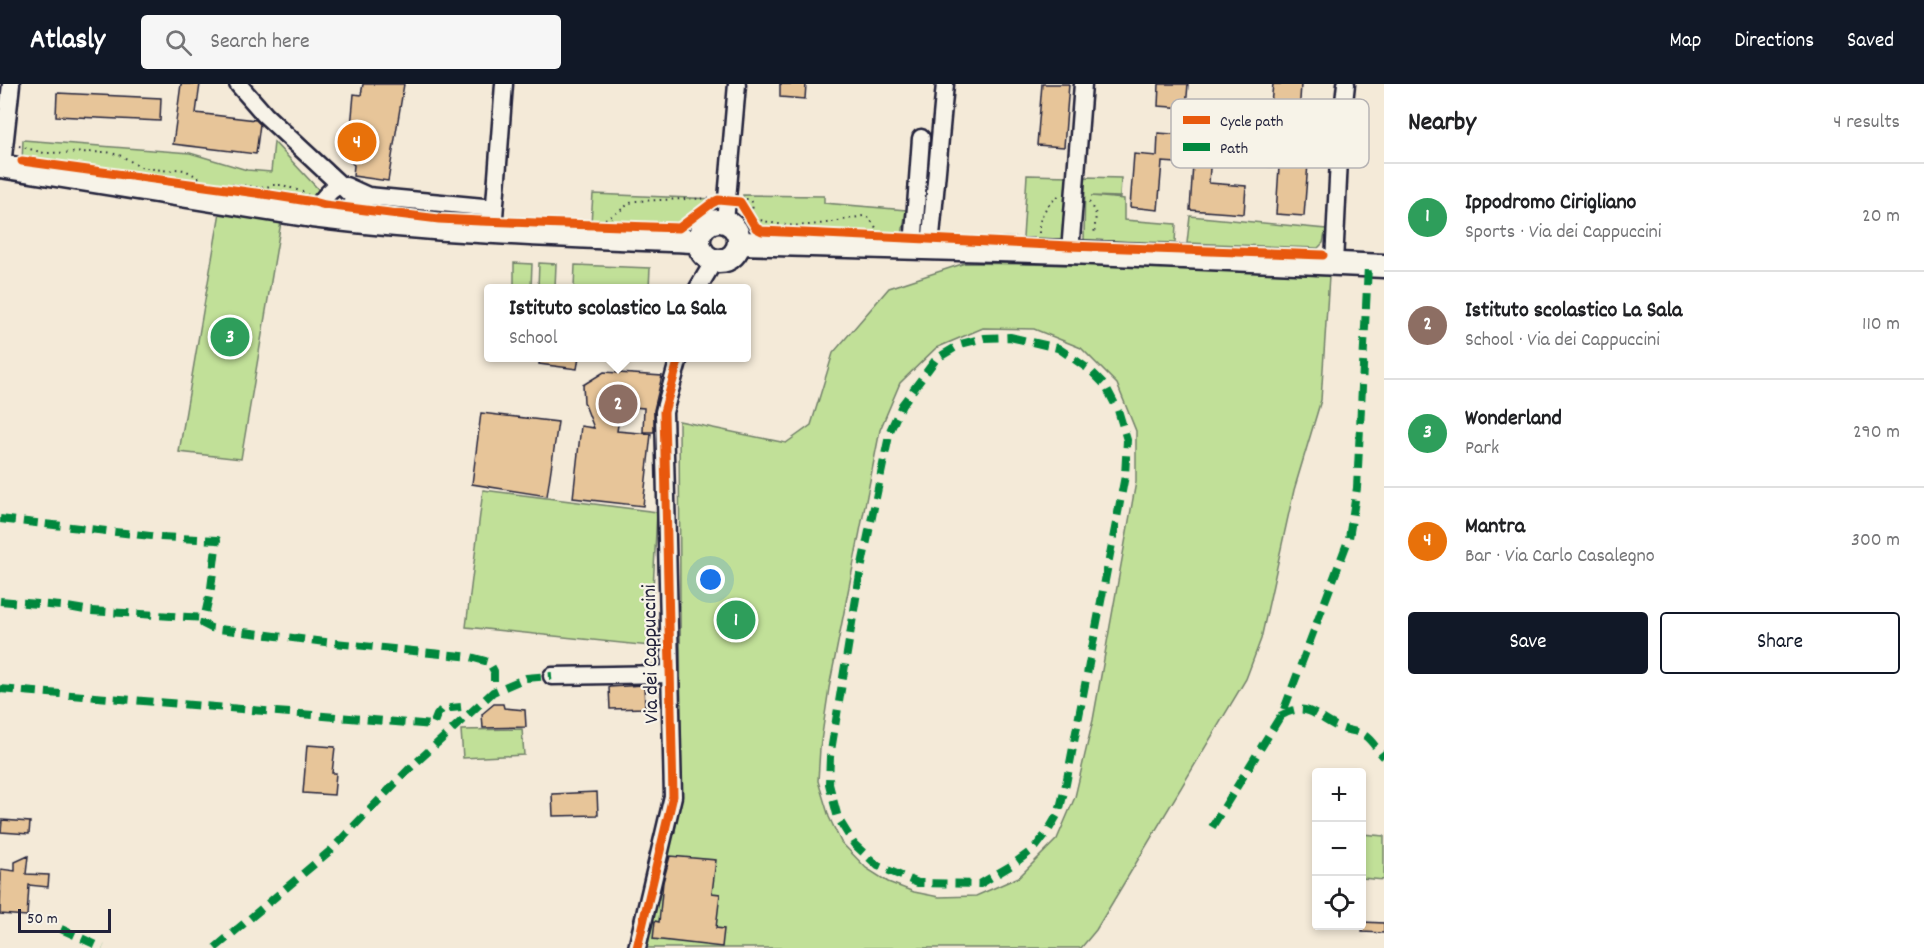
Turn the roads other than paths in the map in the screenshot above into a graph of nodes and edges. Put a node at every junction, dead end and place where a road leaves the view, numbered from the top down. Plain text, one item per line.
1 (11, 84) edge
2 (238, 84) edge
3 (504, 84) edge
4 (737, 84) edge
5 (945, 84) edge
6 (1083, 84) edge
7 (1346, 84) edge
8 (1344, 99) edge
9 (921, 138) dead end
10 (1, 167) edge
11 (1339, 168) edge
12 (339, 184) junction
13 (494, 208) junction
14 (726, 211) junction
15 (333, 216) junction
16 (492, 233) junction
17 (699, 241) junction
18 (739, 243) junction
19 (921, 247) junction
20 (1070, 252) junction
21 (714, 261) junction
22 (1334, 263) junction
23 (1384, 266) edge
24 (700, 284) edge
25 (678, 362) edge
26 (670, 674) junction
27 (552, 676) dead end
28 (637, 948) edge

1 - 10 street
2 - 12 street
3 - 13 street
4 - 14 street
5 - 19 street
6 - 20 street
7 - 8 street
9 - 19 street
10 - 15 main road
11 - 22 street
12 - 13 street
12 - 15 street
12 - 15 street
13 - 16 street
14 - 17 main road
14 - 18 main road
15 - 16 main road
16 - 17 main road
17 - 21 main road
18 - 19 main road
18 - 21 main road
19 - 20 main road
20 - 22 main road
21 - 24 street
22 - 23 main road
25 - 26 street, Via dei Cappuccini
26 - 27 street
26 - 28 street, Via dei Cappuccini

